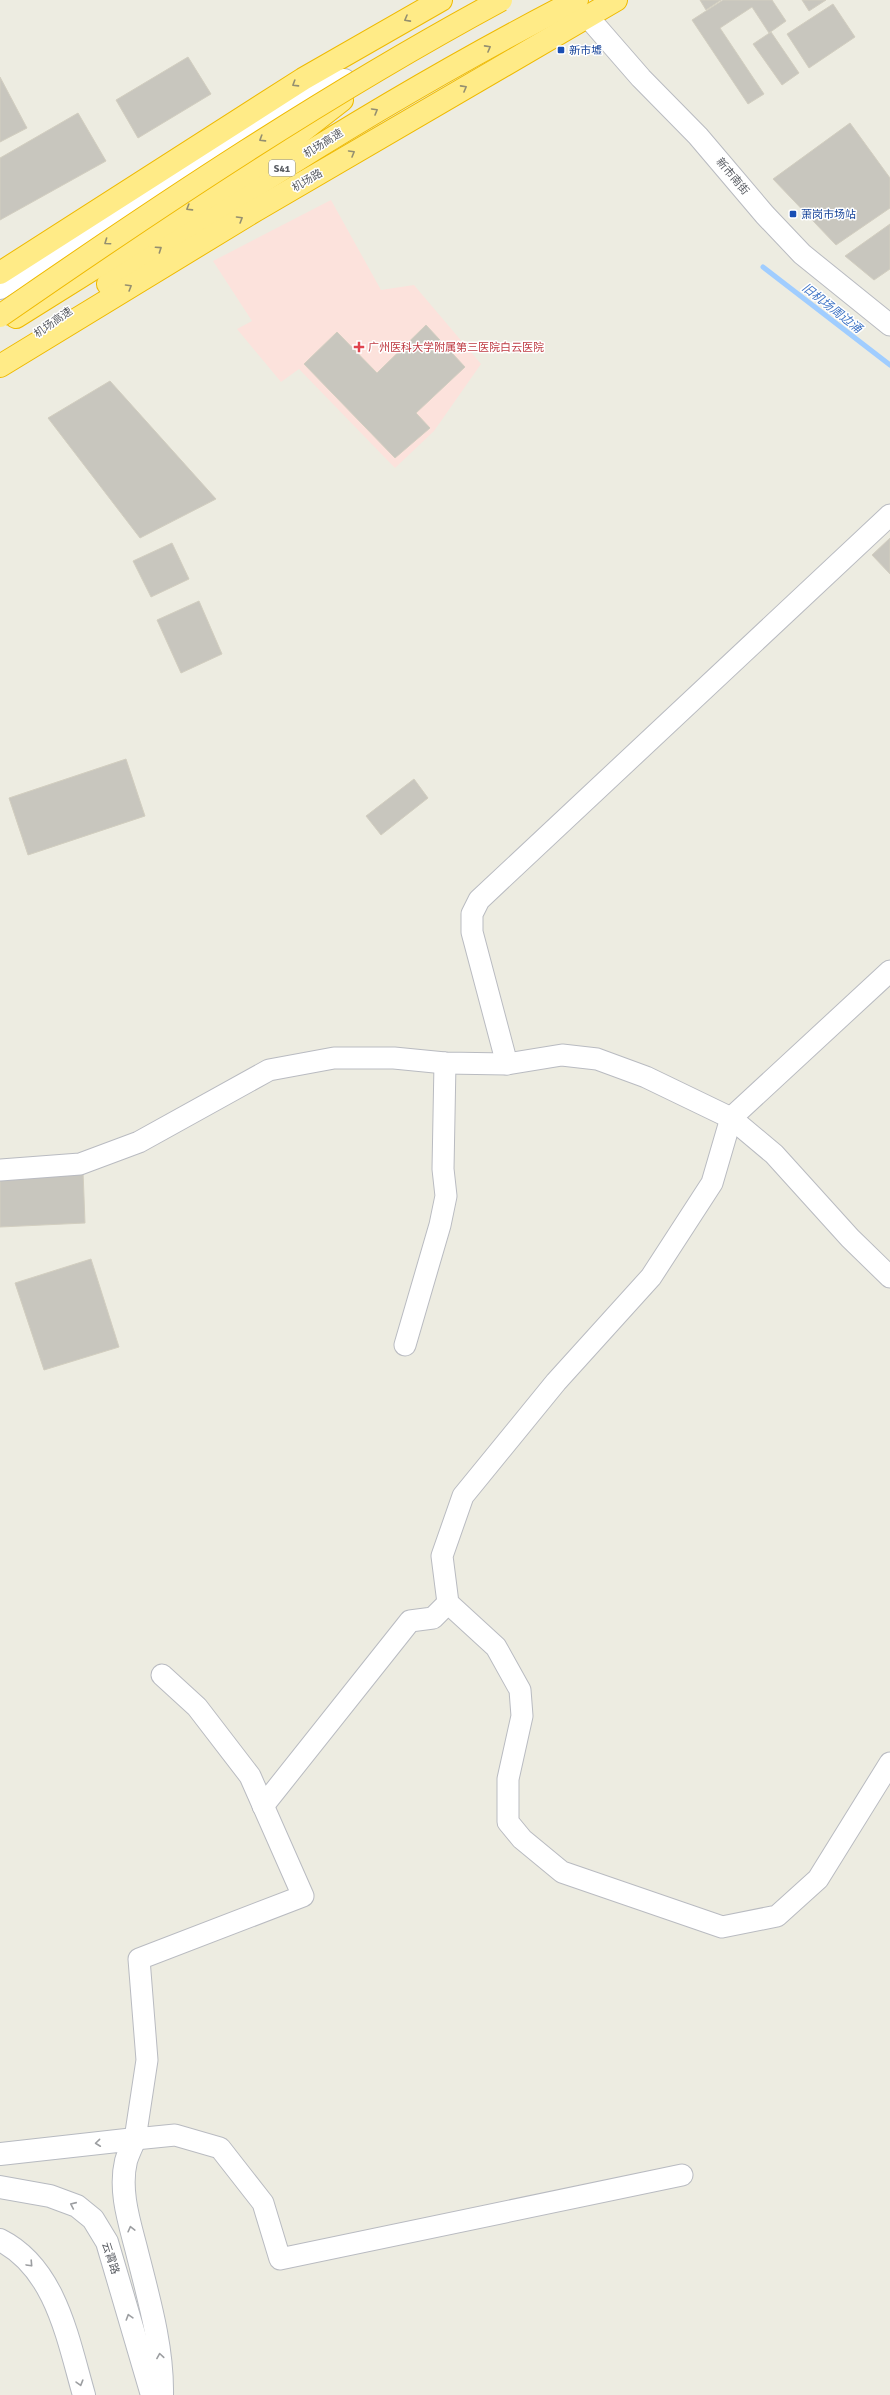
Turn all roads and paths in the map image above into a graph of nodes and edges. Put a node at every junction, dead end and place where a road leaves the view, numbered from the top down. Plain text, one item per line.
1 (441, 0) edge
2 (482, 0) edge
3 (501, 0) edge
4 (616, 0) edge
5 (582, 8) edge
6 (412, 44) junction
7 (0, 273) edge
8 (0, 288) edge
9 (0, 316) edge
10 (890, 325) edge
11 (0, 327) edge
12 (0, 358) edge
13 (0, 366) edge
14 (890, 515) edge
15 (890, 971) edge
16 (445, 1064) junction
17 (507, 1064) junction
18 (731, 1118) junction
19 (0, 1170) edge
20 (890, 1277) edge
21 (405, 1345) dead end
22 (448, 1604) junction
23 (162, 1675) dead end
24 (890, 1763) edge
25 (264, 1806) junction
26 (135, 2138) junction
27 (0, 2154) edge
28 (682, 2175) dead end
29 (0, 2187) edge
30 (0, 2240) edge
31 (84, 2395) edge
32 (152, 2395) edge
33 (162, 2395) edge

1 -> 7 highway
2 - 6 highway
3 -> 9 highway, bridge
4 - 5 highway, 机场路
5 - 10 street, 新市南街
12 -> 5 highway, 机场高速 / S41
13 -> 5 highway, 机场路
6 - 8 main road
6 -> 11 highway
14 - 17 street
15 - 18 street
16 - 17 street
16 - 19 street
16 - 21 street
17 - 18 street
18 - 20 street
18 - 22 street
22 - 24 street
22 - 25 street
23 - 25 street
25 - 26 street
26 -> 27 main road
26 - 28 street
33 -> 26 main road
32 -> 29 main road, 云霄路
30 -> 31 main road

